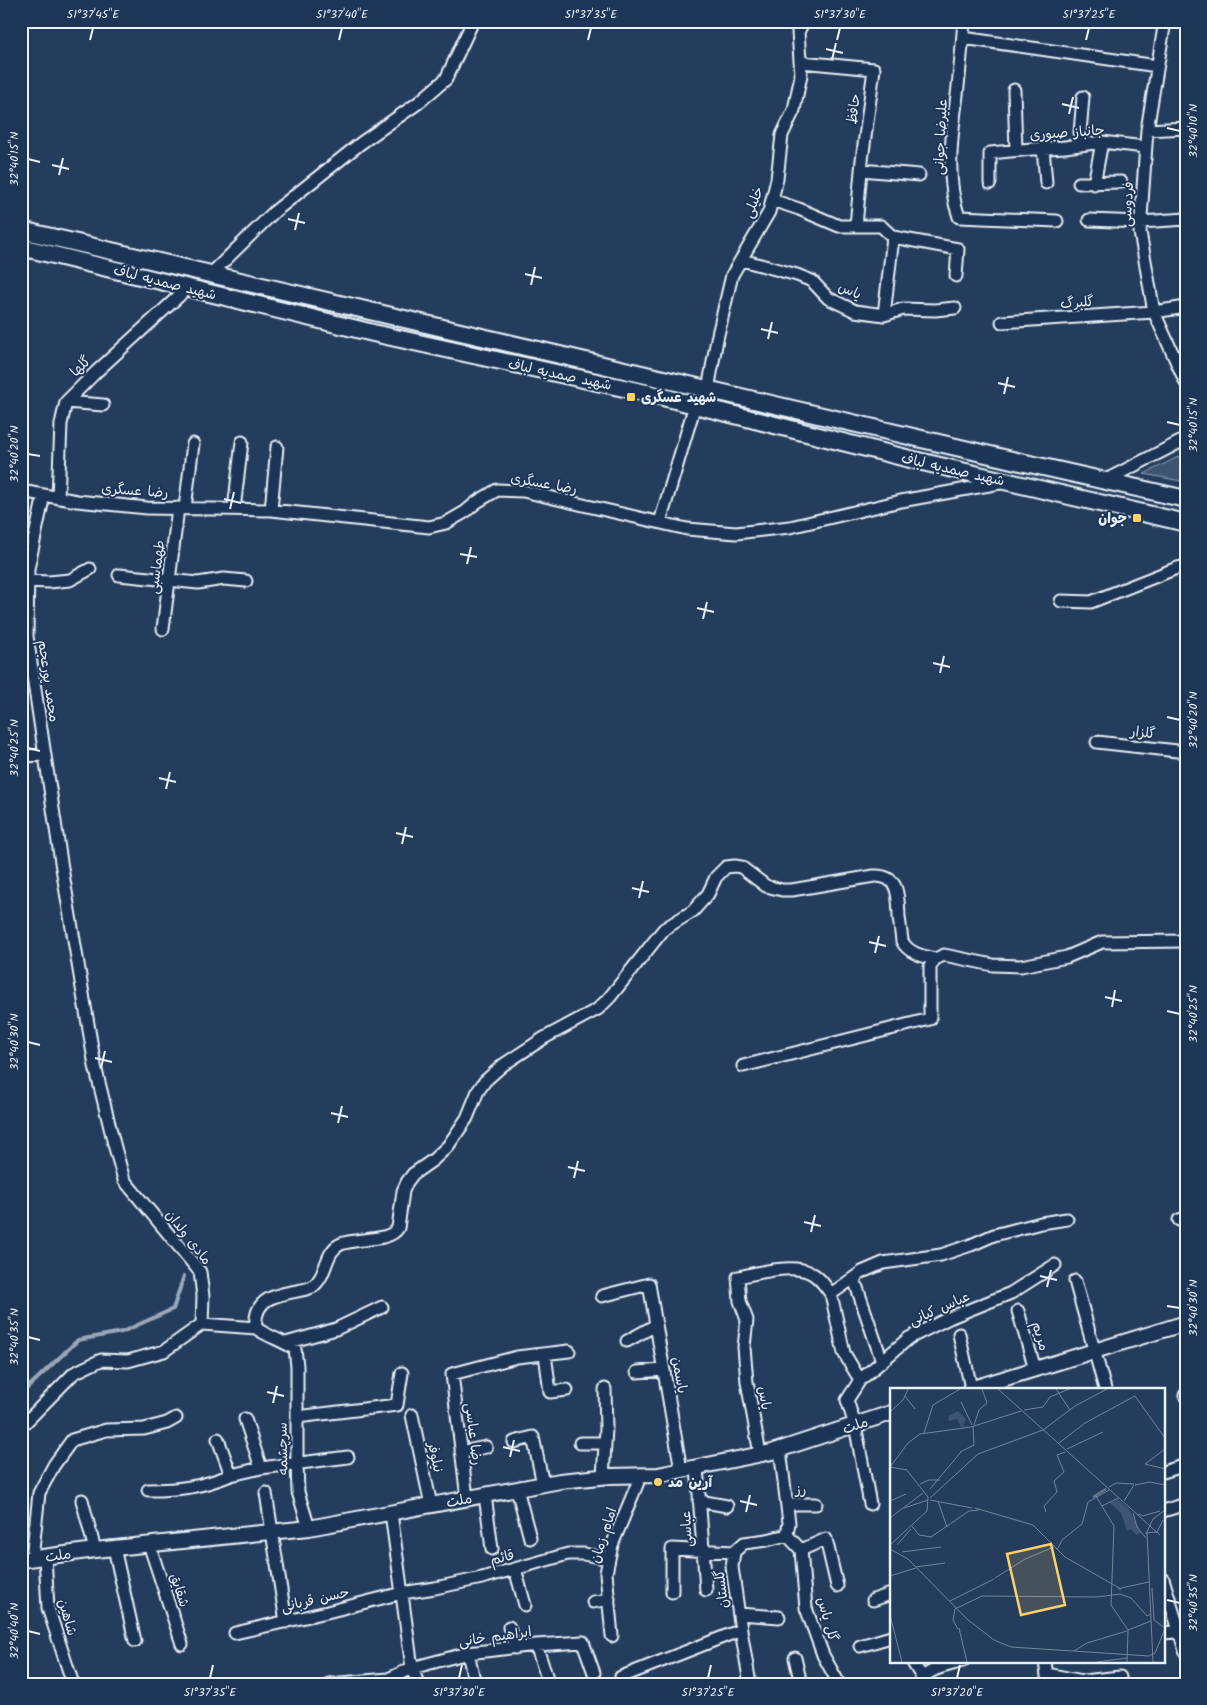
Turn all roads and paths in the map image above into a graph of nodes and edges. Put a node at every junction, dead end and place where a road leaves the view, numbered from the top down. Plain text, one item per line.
1 (473, 21) edge
2 (804, 21) edge
3 (964, 21) edge
4 (1165, 21) edge
5 (962, 38) junction
6 (800, 62) junction
7 (1157, 66) junction
8 (1014, 90) dead end
9 (1083, 97) dead end
10 (1186, 128) edge
11 (1147, 130) junction
12 (1102, 142) junction
13 (1080, 145) junction
14 (1145, 147) junction
15 (1043, 148) junction
16 (1016, 150) junction
17 (861, 170) junction
18 (919, 175) dead end
19 (1120, 182) dead end
20 (990, 183) dead end
21 (1079, 183) dead end
22 (1046, 184) dead end
23 (1094, 184) junction
24 (772, 200) junction
25 (1089, 220) dead end
26 (1186, 220) edge
27 (1057, 221) dead end
28 (1141, 222) junction
29 (856, 226) junction
30 (21, 230) edge
31 (893, 237) junction
32 (21, 247) edge
33 (742, 260) junction
34 (211, 274) junction
35 (956, 276) dead end
36 (186, 287) junction
37 (1186, 307) edge
38 (955, 308) dead end
39 (1154, 312) junction
40 (884, 315) junction
41 (1002, 322) dead end
42 (1186, 383) edge
43 (708, 390) junction
44 (66, 402) junction
45 (102, 405) dead end
46 (695, 405) junction
47 (879, 429) junction
48 (1186, 439) edge
49 (242, 442) dead end
50 (193, 444) dead end
51 (277, 447) dead end
52 (873, 450) junction
53 (1006, 481) junction
54 (1104, 481) junction
55 (21, 491) edge
56 (44, 495) junction
57 (58, 498) junction
58 (1186, 499) edge
59 (182, 508) junction
60 (234, 509) junction
61 (271, 510) junction
62 (660, 522) junction
63 (1186, 523) edge
64 (1186, 566) edge
65 (90, 569) dead end
66 (119, 575) dead end
67 (246, 580) dead end
68 (28, 581) junction
69 (169, 581) junction
70 (1061, 601) dead end
71 (163, 629) dead end
72 (26, 660) edge
73 (1097, 742) dead end
74 (1186, 752) edge
75 (45, 755) junction
76 (21, 756) edge
77 (1186, 941) edge
78 (935, 959) junction
79 (743, 1066) dead end
80 (114, 1144) joint
81 (1067, 1219) dead end
82 (1056, 1265) dead end
83 (854, 1279) junction
84 (1075, 1281) dead end
85 (831, 1294) junction
86 (602, 1296) dead end
87 (382, 1306) dead end
88 (1018, 1311) dead end
89 (202, 1324) junction
90 (1186, 1324) edge
91 (656, 1325) junction
92 (256, 1328) junction
93 (959, 1334) dead end
94 (628, 1341) dead end
95 (286, 1343) junction
96 (568, 1351) dead end
97 (1094, 1351) junction
98 (545, 1354) junction
99 (882, 1362) junction
100 (1034, 1369) junction
101 (664, 1370) junction
102 (637, 1372) dead end
103 (402, 1373) dead end
104 (860, 1380) junction
105 (992, 1385) edge
106 (970, 1388) edge
107 (976, 1388) edge
108 (1105, 1388) edge
109 (605, 1389) dead end
110 (567, 1390) dead end
111 (890, 1413) edge
112 (412, 1415) dead end
113 (296, 1417) junction
114 (176, 1418) dead end
115 (245, 1419) dead end
116 (855, 1426) junction
117 (21, 1427) edge
118 (218, 1440) dead end
119 (514, 1442) dead end
120 (580, 1443) dead end
121 (605, 1443) junction
122 (486, 1447) dead end
123 (780, 1449) junction
124 (462, 1452) junction
125 (760, 1454) junction
126 (348, 1457) dead end
127 (296, 1463) junction
128 (1186, 1465) edge
129 (698, 1467) junction
130 (261, 1468) junction
131 (682, 1470) junction
132 (1164, 1472) edge
133 (231, 1475) junction
134 (641, 1475) junction
135 (603, 1476) junction
136 (543, 1484) junction
137 (517, 1489) junction
138 (148, 1490) dead end
139 (266, 1493) dead end
140 (485, 1495) junction
141 (467, 1498) junction
142 (82, 1500) dead end
143 (699, 1501) junction
144 (787, 1504) junction
145 (816, 1504) dead end
146 (870, 1504) dead end
147 (1186, 1504) edge
148 (431, 1505) junction
149 (727, 1506) dead end
150 (1164, 1511) edge
151 (391, 1512) junction
152 (309, 1528) junction
153 (272, 1533) junction
154 (787, 1535) junction
155 (530, 1538) dead end
156 (149, 1544) junction
157 (114, 1548) junction
158 (492, 1549) dead end
159 (95, 1550) junction
160 (801, 1550) junction
161 (702, 1551) junction
162 (734, 1552) junction
163 (33, 1558) edge
164 (609, 1559) junction
165 (515, 1569) junction
166 (1164, 1581) edge
167 (837, 1586) dead end
168 (706, 1590) dead end
169 (672, 1592) dead end
170 (402, 1593) junction
171 (890, 1594) edge
172 (609, 1599) junction
173 (874, 1600) dead end
174 (593, 1602) dead end
175 (525, 1605) dead end
176 (739, 1614) junction
177 (779, 1617) dead end
178 (286, 1622) junction
179 (510, 1627) dead end
180 (741, 1630) junction
181 (1183, 1632) edge
182 (235, 1633) dead end
183 (1164, 1633) edge
184 (612, 1636) dead end
185 (890, 1637) edge
186 (135, 1641) dead end
187 (182, 1644) dead end
188 (536, 1645) junction
189 (860, 1646) dead end
190 (515, 1648) junction
191 (468, 1653) junction
192 (1186, 1653) edge
193 (795, 1658) dead end
194 (912, 1662) edge
195 (959, 1662) edge
196 (1045, 1662) edge
197 (412, 1668) junction
198 (594, 1673) dead end
199 (1120, 1677) dead end
200 (1047, 1679) edge
201 (921, 1681) edge
202 (838, 1682) dead end
203 (337, 1683) edge
204 (73, 1684) edge
205 (418, 1684) edge
206 (475, 1684) edge
207 (549, 1684) edge
208 (622, 1684) edge
209 (750, 1684) edge
210 (801, 1684) edge

1 - 34 street
2 - 6 street, خلیلی
3 - 5 street, علیرضا جوانی
4 - 7 street, فردوسی
5 - 7 street
5 - 27 street, علیرضا جوانی
6 - 17 street, حافظ
6 - 24 street, خلیلی
7 - 11 street, فردوسی
8 - 16 street
9 - 13 street
10 - 11 street
11 - 14 street, فردوسی
12 - 13 street, جانباز صبوری
12 - 14 street, جانباز صبوری
12 - 23 street
13 - 15 street, جانباز صبوری
14 - 28 street, فردوسی
15 - 16 street, جانباز صبوری
15 - 22 street
16 - 20 street, جانباز صبوری
17 - 18 street
17 - 29 street, حافظ
19 - 23 street
21 - 23 street
24 - 29 street
24 - 33 street, خلیلی
25 - 28 street
26 - 28 street
28 - 39 street, فردوسی
29 - 31 street
30 - 34 main road, شهید صمدیه لباف
31 - 35 street
31 - 40 street
32 - 36 main road, شهید صمدیه لباف
33 - 40 street, یاس
33 - 43 street, خلیلی
34 - 43 main road, شهید صمدیه لباف
36 - 44 street, گلها
36 - 46 main road, شهید صمدیه لباف
37 - 39 street, گلبرگ
38 - 40 street, یاس
39 - 41 street, گلبرگ
39 - 42 street, فردوسی
43 - 47 main road, شهید صمدیه لباف
44 - 45 street
44 - 57 street
46 - 52 main road, شهید صمدیه لباف
46 - 62 street
47 - 52 main road
47 - 54 main road, شهید صمدیه لباف
48 - 54 street
49 - 60 street
50 - 59 street, طهماسبی
51 - 61 street
52 - 53 main road, شهید صمدیه لباف
53 - 62 street, رضا عسگری
53 - 63 main road, شهید صمدیه لباف
54 - 58 main road, شهید صمدیه لباف
55 - 56 street, رضا عسگری
56 - 57 street, رضا عسگری
56 - 68 street, محمد پورعجم
57 - 59 street, رضا عسگری
59 - 60 street, رضا عسگری
59 - 69 street, طهماسبی
60 - 61 street, رضا عسگری
61 - 62 street, رضا عسگری
64 - 70 street
65 - 68 street
66 - 69 street
67 - 69 street
68 - 72 street, محمد پورعجم
69 - 71 street, طهماسبی
72 - 75 street, محمد پورعجم
73 - 74 street, گلزار
75 - 76 street
75 - 80 street, محمد پورعجم
77 - 78 street
78 - 79 street
78 - 92 street
80 - 89 street, مادی ولدان
81 - 83 street
82 - 99 street, عباس کیانی
83 - 85 street
83 - 99 street
84 - 97 street
85 - 104 street
85 - 125 street, یاس
86 - 91 street, یاسمن
87 - 95 street
88 - 100 street, مریم
89 - 92 street
89 - 117 street
90 - 97 street
91 - 94 street
91 - 101 street, یاسمن
92 - 95 street
93 - 106 street
95 - 113 street, سرچشمه
96 - 98 street
97 - 100 street
97 - 108 street
98 - 110 street
98 - 124 street, رضا عباسی
99 - 104 street, عباس کیانی
100 - 105 street
101 - 102 street
101 - 131 street, یاسمن
103 - 113 street
104 - 116 street, عباس کیانی
105 - 107 street
109 - 121 street
111 - 116 street, ملت
112 - 148 street, نیلوفر
113 - 127 street, سرچشمه
114 - 163 street, شاهین
115 - 130 street
116 - 123 street, ملت
116 - 146 street
118 - 133 street
119 - 136 street
120 - 121 street
121 - 135 street
122 - 124 street
123 - 125 street, ملت
123 - 144 street
124 - 141 street, رضا عباسی
125 - 129 street, ملت
126 - 127 street
127 - 130 street
127 - 152 street, سرچشمه
128 - 132 street
129 - 131 street, ملت
129 - 143 street, عباسی
130 - 133 street
131 - 134 street, ملت
133 - 138 street
134 - 135 street, ملت
134 - 164 street, امام زمان
135 - 136 street, ملت
136 - 137 street, ملت
137 - 140 street, ملت
137 - 155 street
139 - 153 street
140 - 141 street, ملت
140 - 158 street
141 - 148 street, ملت
142 - 159 street
143 - 149 street
143 - 161 street, عباسی
144 - 145 street, رز
144 - 154 street
147 - 150 street
148 - 151 street, ملت
151 - 152 street, ملت
151 - 170 street
152 - 153 street, ملت
153 - 156 street, ملت
153 - 178 street
154 - 160 street
154 - 162 street, گلستان
156 - 157 street, ملت
156 - 187 street, شقایق
157 - 159 street, ملت
157 - 186 street
159 - 163 street, ملت
160 - 167 street
160 - 202 street, گل یاس
161 - 162 street
161 - 168 street, عباسی
161 - 169 street
162 - 176 street, گلستان
163 - 204 street, شاهین
164 - 165 street, قائم
164 - 172 street, امام زمان
165 - 170 street, قائم
165 - 175 street
166 - 181 street
170 - 178 street, حسن قربانی
170 - 197 street
171 - 173 street
172 - 174 street
172 - 184 street, امام زمان
176 - 177 street
176 - 180 street, گلستان
178 - 182 street, حسن قربانی
179 - 190 street
180 - 208 street
180 - 209 street
181 - 183 street
181 - 192 street
185 - 189 street
188 - 190 street, ابراهیم خانی
188 - 198 street, ابراهیم خانی
188 - 207 street
190 - 191 street, ابراهیم خانی
191 - 197 street, ابراهیم خانی
191 - 206 street
193 - 210 street
194 - 201 street
195 - 201 street
196 - 200 street
197 - 203 street, ابراهیم خانی
197 - 205 street
199 - 200 street

